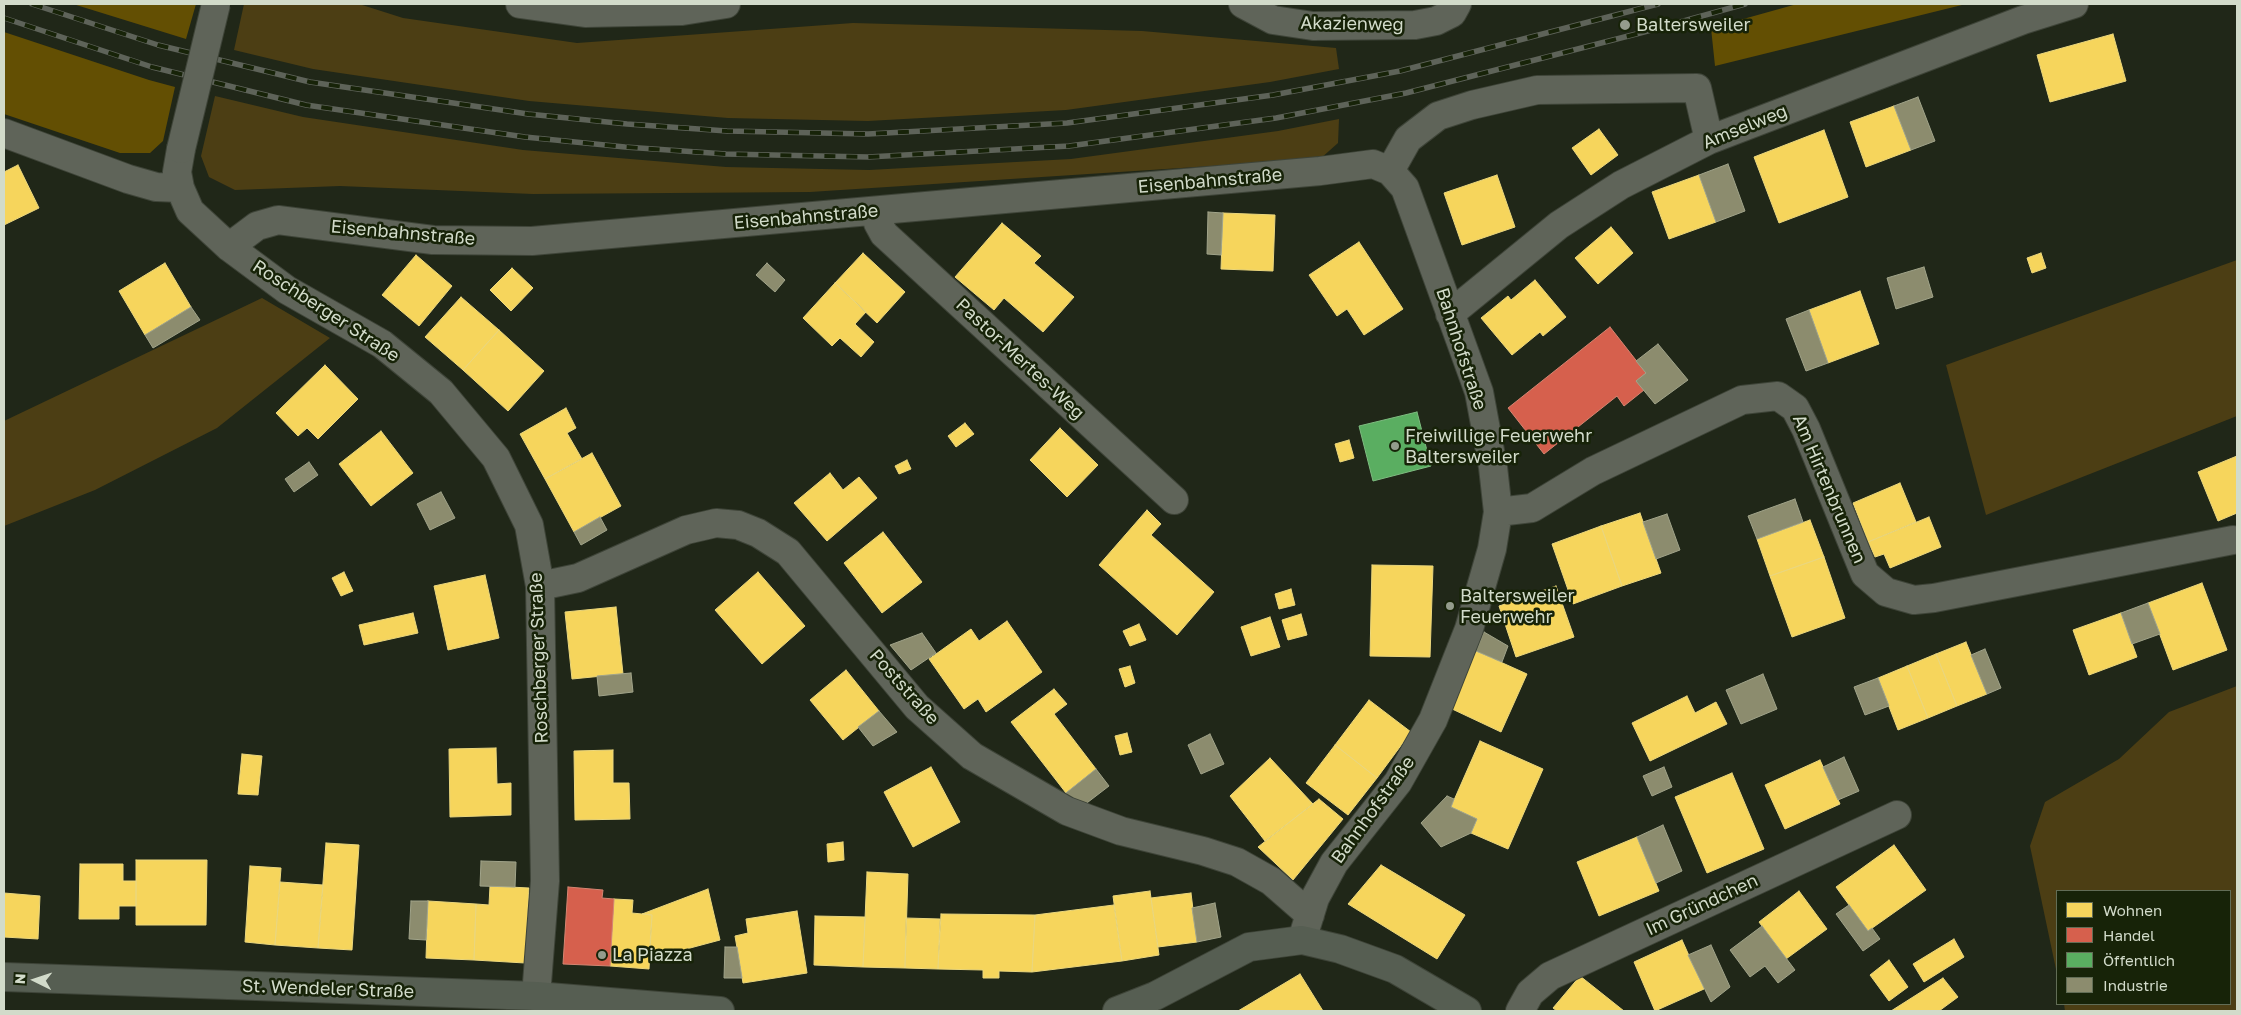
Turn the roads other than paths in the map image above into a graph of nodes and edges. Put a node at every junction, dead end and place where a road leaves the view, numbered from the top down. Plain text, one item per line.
1 (216, 4) edge
2 (520, 4) edge
3 (726, 4) edge
4 (1243, 4) edge
5 (1457, 4) edge
6 (2074, 4) edge
7 (4, 133) edge
8 (1709, 140) junction
9 (1390, 171) junction
10 (180, 188) junction
11 (876, 211) junction
12 (229, 247) junction
13 (1450, 314) junction
14 (1174, 500) dead end
15 (1498, 512) junction
16 (2233, 540) dead end
17 (540, 586) junction
18 (1897, 815) dead end
19 (1306, 927) junction
20 (4, 977) edge
21 (536, 996) junction
22 (652, 1008) edge
23 (720, 1011) edge
24 (1117, 1011) edge
25 (1467, 1011) edge
26 (1520, 1011) edge

1 - 10 street, Roschberger Straße, bridge
2 - 3 street
4 - 5 street, Akazienweg
6 - 8 street, Amselweg
7 - 10 street
8 - 9 street
8 - 13 street, Amselweg
9 - 11 street, Eisenbahnstraße
9 - 13 street, Bahnhofstraße
10 - 12 street, Roschberger Straße
11 - 12 street, Eisenbahnstraße
11 - 14 street, Pastor-Mertes-Weg
12 - 17 street, Roschberger Straße
13 - 15 street, Bahnhofstraße
15 - 16 street, Am Hirtenbrunnen
15 - 19 street, Bahnhofstraße
17 - 19 street, Poststraße
17 - 21 street, Roschberger Straße
18 - 26 street, Im Gründchen
19 - 24 main road
19 - 25 main road
20 - 21 main road, St. Wendeler Straße
21 - 22 main road, St. Wendeler Straße
22 - 23 main road, St. Wendeler Straße

